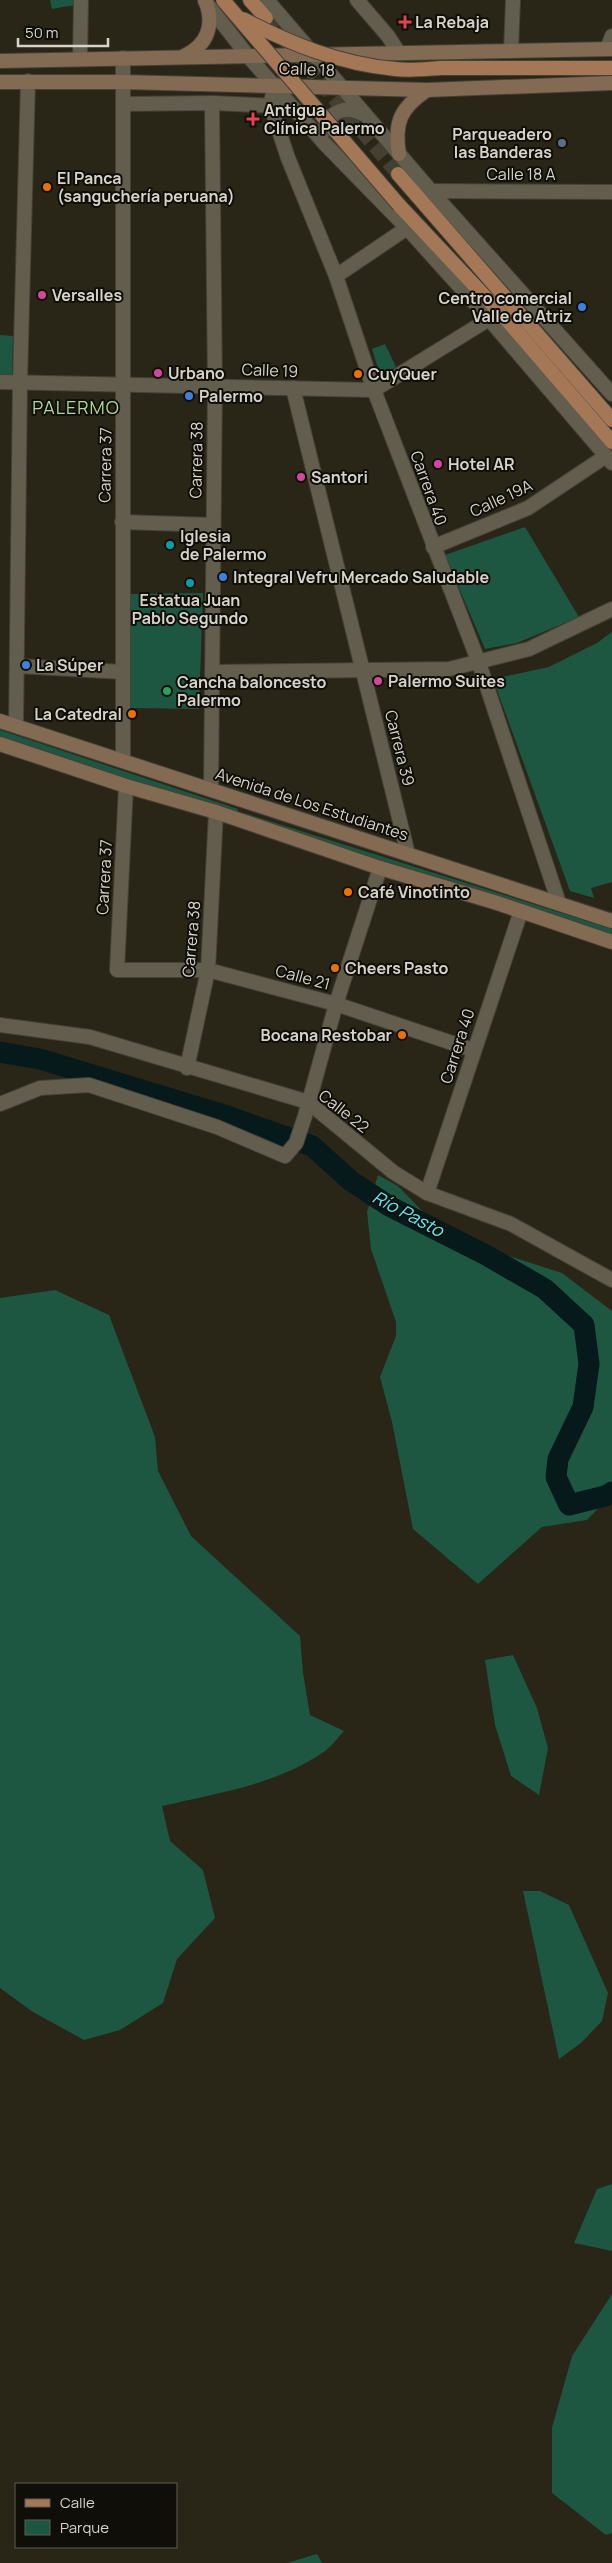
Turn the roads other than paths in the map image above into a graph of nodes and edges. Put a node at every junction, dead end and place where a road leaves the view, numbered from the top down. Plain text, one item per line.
1 (81, 0) edge
2 (205, 0) edge
3 (223, 0) edge
4 (250, 0) edge
5 (267, 0) edge
6 (357, 0) edge
7 (513, 0) edge
8 (235, 15) junction
9 (266, 18) tunnel mouth
10 (610, 45) edge
11 (511, 51) junction
12 (399, 53) junction
13 (312, 55) junction
14 (248, 56) junction
15 (182, 57) junction
16 (123, 58) junction
17 (80, 59) junction
18 (0, 61) edge
19 (612, 68) edge
20 (28, 81) junction
21 (0, 82) edge
22 (123, 82) junction
23 (612, 83) edge
24 (276, 85) junction
25 (342, 87) junction
26 (427, 90) junction
27 (212, 102) junction
28 (123, 104) junction
29 (270, 104) junction
30 (297, 110) junction
31 (363, 114) junction
32 (324, 143) junction
33 (399, 154) junction
34 (398, 174) tunnel mouth
35 (431, 192) junction
36 (612, 192) edge
37 (407, 228) junction
38 (336, 276) junction
39 (489, 319) junction
40 (0, 382) edge
41 (20, 382) junction
42 (124, 385) junction
43 (215, 385) junction
44 (293, 388) junction
45 (374, 390) junction
46 (612, 394) edge
47 (612, 420) edge
48 (612, 442) edge
49 (609, 459) edge
50 (122, 522) junction
51 (213, 525) junction
52 (432, 547) junction
53 (612, 609) edge
54 (479, 663) junction
55 (17, 666) junction
56 (362, 671) junction
57 (123, 672) junction
58 (212, 672) junction
59 (0, 721) edge
60 (16, 726) junction
61 (0, 744) edge
62 (123, 760) junction
63 (126, 786) junction
64 (211, 789) junction
65 (268, 807) junction
66 (216, 812) junction
67 (263, 827) junction
68 (408, 854) junction
69 (380, 868) junction
70 (559, 904) junction
71 (521, 911) junction
72 (612, 920) edge
73 (612, 942) edge
74 (117, 970) joint
75 (208, 970) junction
76 (336, 1004) junction
77 (0, 1025) edge
78 (473, 1050) junction
79 (181, 1066) junction
80 (0, 1104) edge
81 (307, 1109) junction
82 (428, 1193) junction
83 (612, 1280) edge

1 - 17 street
2 - 14 street
2 - 15 main road
3 - 8 main road, bridge
4 - 9 main road
5 - 13 street
6 - 12 street
7 - 11 street
8 - 19 main road, bridge
8 - 48 main road, bridge
10 - 11 main road, Calle 18
11 - 12 main road, Calle 18
12 - 13 main road, Calle 18
13 - 14 main road, Calle 18
13 - 25 street
14 - 15 main road, Calle 18
14 - 24 street
15 - 16 main road, Calle 18
16 - 17 main road, Calle 18
16 - 22 street, Carrera 37
17 - 18 main road, Calle 18
20 - 21 main road, Calle 18
20 - 22 main road, Calle 18
20 - 41 street
22 - 24 main road, Calle 18
22 - 28 street, Carrera 37
23 - 26 main road, Calle 18
24 - 25 main road, Calle 18
24 - 29 street
24 - 30 street
25 - 26 main road, Calle 18
25 - 31 street
26 - 33 main road
27 - 28 street
27 - 29 street
27 - 43 street, Carrera 38
28 - 42 street, Carrera 37
29 - 30 street
29 - 38 street, Carrera 40
30 - 32 street
31 - 32 street
31 - 33 street
32 - 37 street
33 - 35 street
34 - 47 main road
35 - 36 street, Calle 18 A
35 - 46 street
37 - 38 street
37 - 39 street
38 - 45 street, Carrera 40
39 - 45 street
39 - 49 street
40 - 41 street, Calle 19
41 - 42 street, Calle 19
41 - 55 street
42 - 43 street, Calle 19
42 - 50 street, Carrera 37
43 - 44 street, Calle 19
43 - 51 street, Carrera 38
44 - 45 street, Calle 19
44 - 56 street, Carrera 39
45 - 52 street, Carrera 40
49 - 52 street, Calle 19A
50 - 51 street
50 - 57 street, Carrera 37
51 - 58 street, Carrera 38
52 - 54 street, Carrera 40
53 - 54 street
54 - 56 street
54 - 70 street, Carrera 40
55 - 57 street
55 - 60 street
56 - 58 street
56 - 68 street, Carrera 39
57 - 62 street, Carrera 37
58 - 64 street, Carrera 38
59 - 60 main road, Avenida de Los Estudiantes
60 - 62 main road, Avenida de Los Estudiantes
61 - 63 main road
62 - 64 main road, Avenida de Los Estudiantes
63 - 66 main road
63 - 74 street, Carrera 37
64 - 65 main road, Avenida de Los Estudiantes
65 - 67 main road
65 - 68 main road, Avenida de Los Estudiantes
66 - 67 main road
66 - 75 street, Carrera 38
67 - 69 main road
68 - 70 main road, Avenida de Los Estudiantes
69 - 71 main road
69 - 76 street
70 - 72 main road, Avenida de Los Estudiantes
71 - 73 main road
71 - 78 street, Carrera 40
74 - 75 street, Calle 21
75 - 76 street, Calle 21
75 - 79 street, Carrera 38
76 - 78 street, Calle 21
76 - 81 street
77 - 79 street, Calle 22
78 - 82 street, Carrera 40
79 - 81 street, Calle 22
80 - 81 street
81 - 82 street, Calle 22
82 - 83 street, Calle 22

